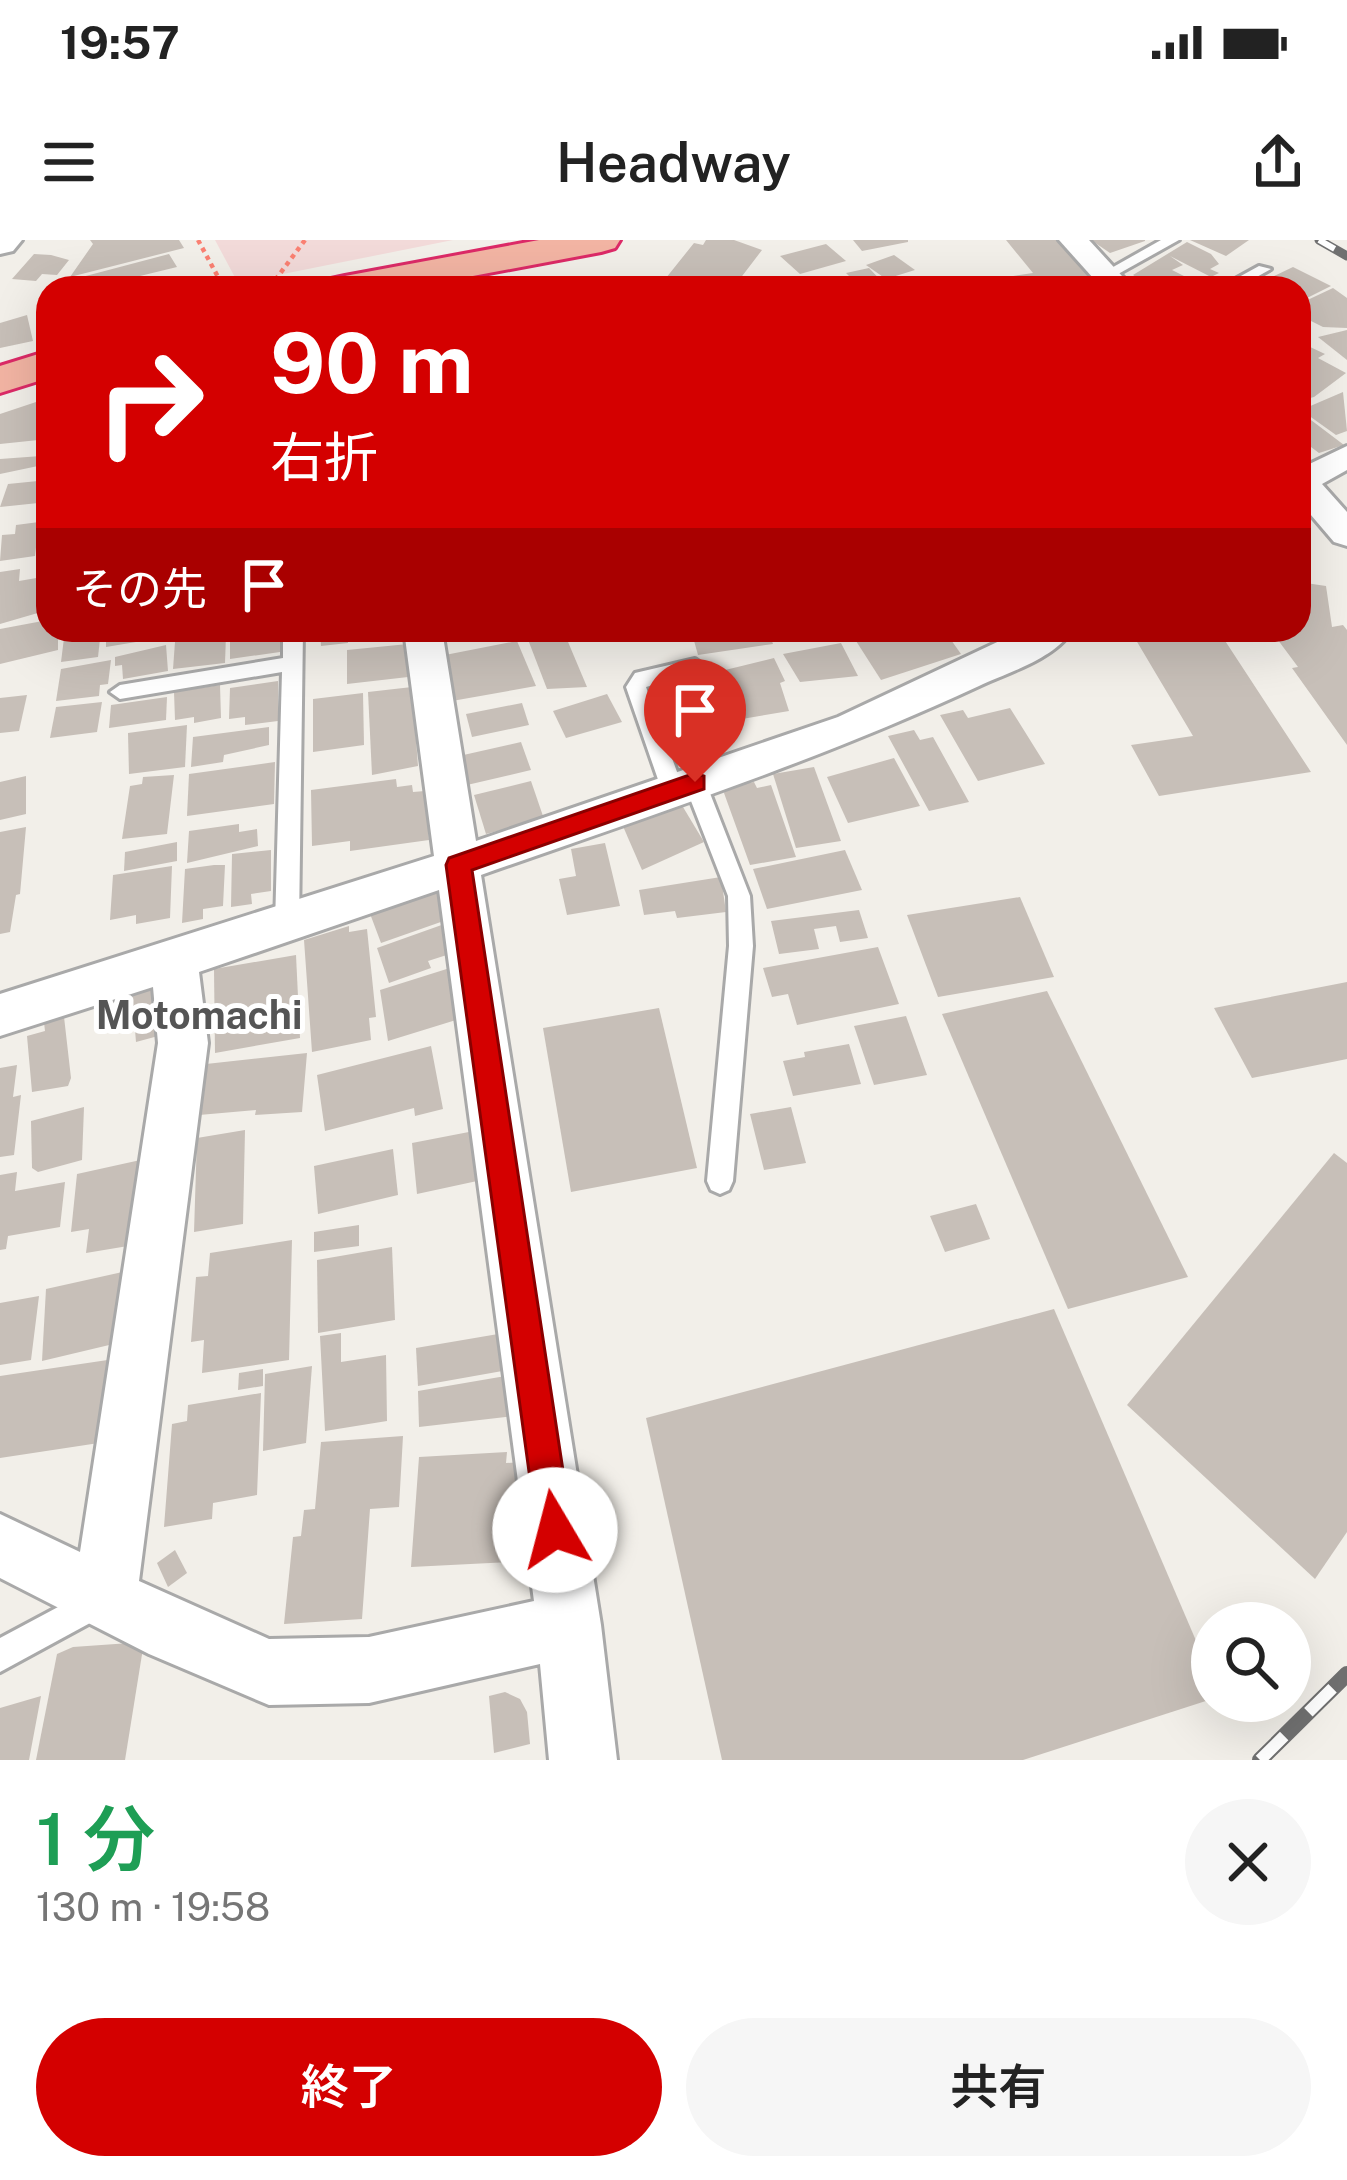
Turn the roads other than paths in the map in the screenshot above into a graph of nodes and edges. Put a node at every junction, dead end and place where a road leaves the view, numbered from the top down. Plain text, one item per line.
1 (601, 240) edge
2 (1072, 240) edge
3 (1172, 240) edge
4 (1264, 268) dead end
5 (456, 276) edge
6 (1106, 276) edge
7 (1121, 276) edge
8 (1249, 276) edge
9 (36, 368) edge
10 (0, 380) edge
11 (1347, 456) edge
12 (1311, 476) edge
13 (1311, 494) edge
14 (1347, 534) edge
15 (293, 642) edge
16 (425, 642) edge
17 (996, 644) edge
18 (292, 663) junction
19 (695, 666) dead end
20 (120, 692) dead end
21 (684, 787) junction
22 (458, 865) junction
23 (287, 925) junction
24 (174, 962) junction
25 (0, 1015) edge
26 (720, 1181) dead end
27 (0, 1546) edge
28 (105, 1598) junction
29 (568, 1624) junction
30 (0, 1656) edge
31 (583, 1760) edge

1 - 5 highway
2 - 6 street
3 - 7 lane
4 - 8 lane
9 - 10 highway
11 - 12 street
13 - 14 street
15 - 18 lane
16 - 22 street
17 - 21 street
18 - 20 lane
18 - 23 lane
19 - 21 lane
21 - 22 street
21 - 26 lane
22 - 23 street
22 - 29 street
23 - 24 street
24 - 25 street
24 - 28 street
27 - 28 street
28 - 29 street
28 - 30 lane
29 - 31 street

